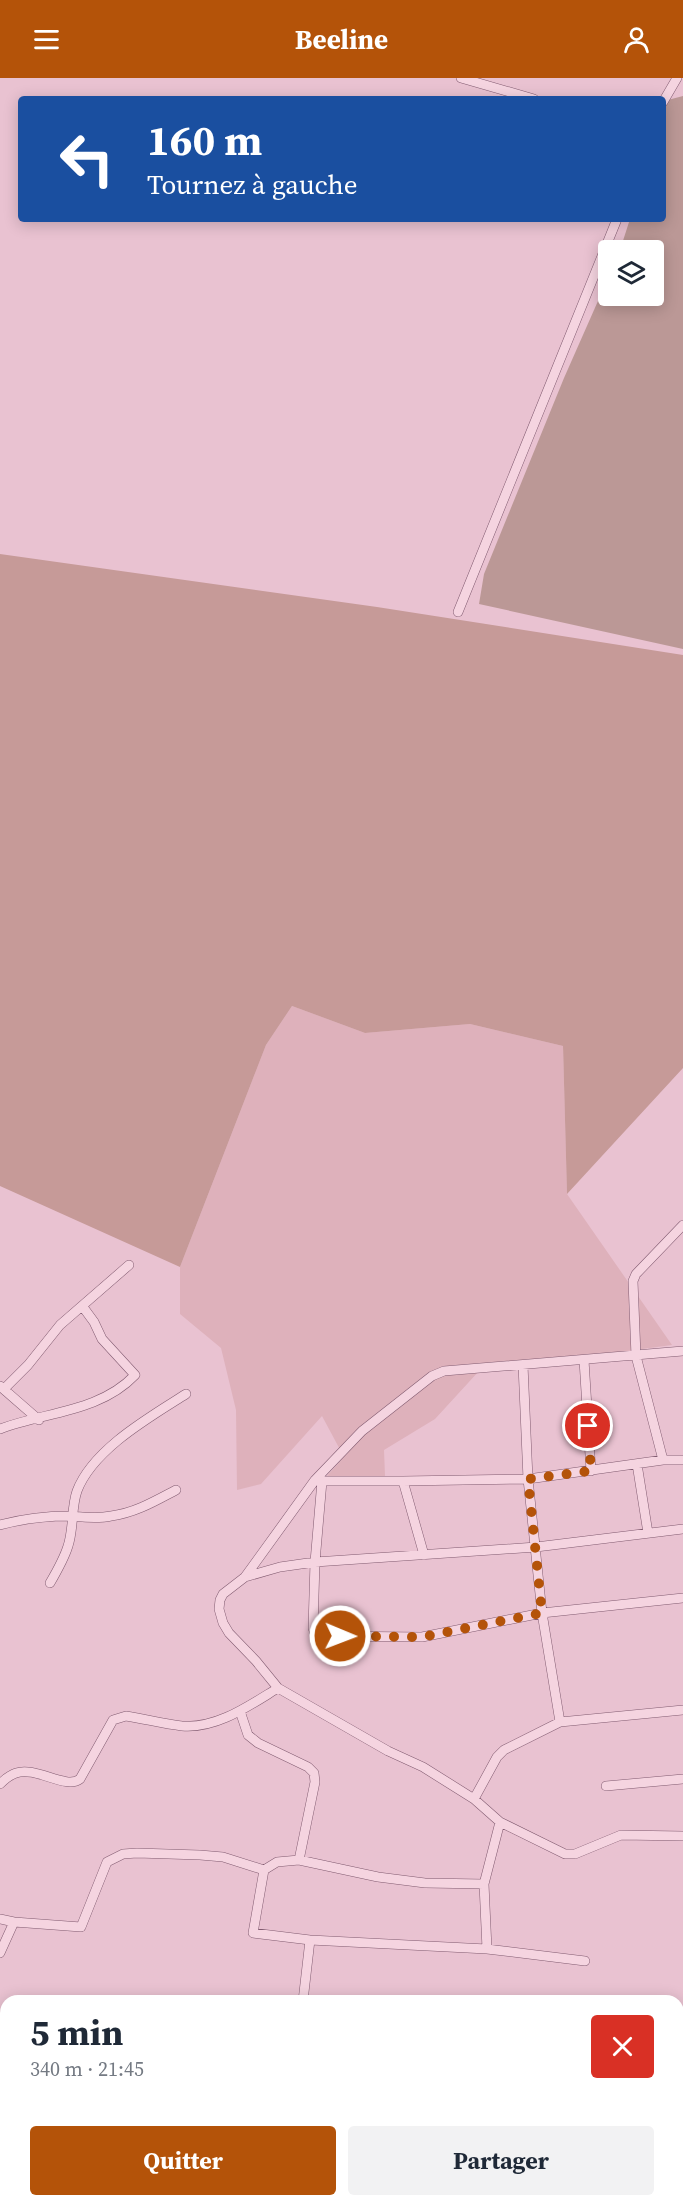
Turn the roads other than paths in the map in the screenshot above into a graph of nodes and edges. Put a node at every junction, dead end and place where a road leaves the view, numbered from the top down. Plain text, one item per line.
1 (461, 78) edge
2 (677, 78) edge
3 (524, 96) edge
4 (666, 97) edge
5 (616, 222) edge
6 (458, 612) dead end
7 (683, 1226) edge
8 (129, 1265) dead end
9 (83, 1307) junction
10 (683, 1351) edge
11 (636, 1356) junction
12 (584, 1360) junction
13 (523, 1365) junction
14 (2, 1387) edge
15 (186, 1394) dead end
16 (39, 1420) junction
17 (0, 1429) edge
18 (663, 1460) junction
19 (683, 1460) edge
20 (637, 1464) junction
21 (591, 1471) junction
22 (528, 1479) junction
23 (318, 1481) junction
24 (403, 1481) junction
25 (176, 1490) dead end
26 (73, 1516) junction
27 (0, 1525) edge
28 (683, 1529) edge
29 (648, 1533) junction
30 (536, 1547) junction
31 (424, 1555) junction
32 (315, 1562) junction
33 (245, 1576) junction
34 (50, 1583) dead end
35 (683, 1598) edge
36 (542, 1613) junction
37 (278, 1688) junction
38 (683, 1710) edge
39 (240, 1711) junction
40 (561, 1722) junction
41 (683, 1779) edge
42 (0, 1784) edge
43 (606, 1786) dead end
44 (474, 1799) junction
45 (500, 1822) junction
46 (683, 1836) edge
47 (299, 1860) junction
48 (264, 1870) junction
49 (484, 1884) junction
50 (0, 1919) edge
51 (14, 1922) junction
52 (310, 1940) junction
53 (487, 1949) junction
54 (0, 1953) edge
55 (585, 1961) dead end
56 (304, 1995) edge

1 - 3 street
2 - 4 street
5 - 6 street
7 - 11 street
8 - 9 street
9 - 14 street
9 - 16 street
10 - 11 street
11 - 12 street
11 - 18 street
12 - 13 street
12 - 21 street
13 - 22 street
13 - 23 street
14 - 16 street
15 - 26 street
16 - 17 street
18 - 19 street
18 - 20 street
20 - 21 street
20 - 29 street
21 - 22 street
22 - 24 street
22 - 30 street
23 - 24 street
23 - 32 street
23 - 33 street
24 - 31 street
25 - 26 street
26 - 27 street
26 - 34 street
28 - 29 street
29 - 30 street
30 - 31 street
30 - 36 street
31 - 32 street
32 - 33 street
32 - 36 street
33 - 37 street
35 - 36 street
36 - 40 street
37 - 39 street
37 - 44 street
38 - 40 street
39 - 42 street
39 - 47 street
40 - 44 street
41 - 43 street
44 - 45 street
45 - 46 street
45 - 49 street
47 - 48 street
47 - 49 street
48 - 51 street
48 - 52 street
49 - 53 street
50 - 51 street
51 - 54 street
52 - 53 street
52 - 56 street
53 - 55 street

